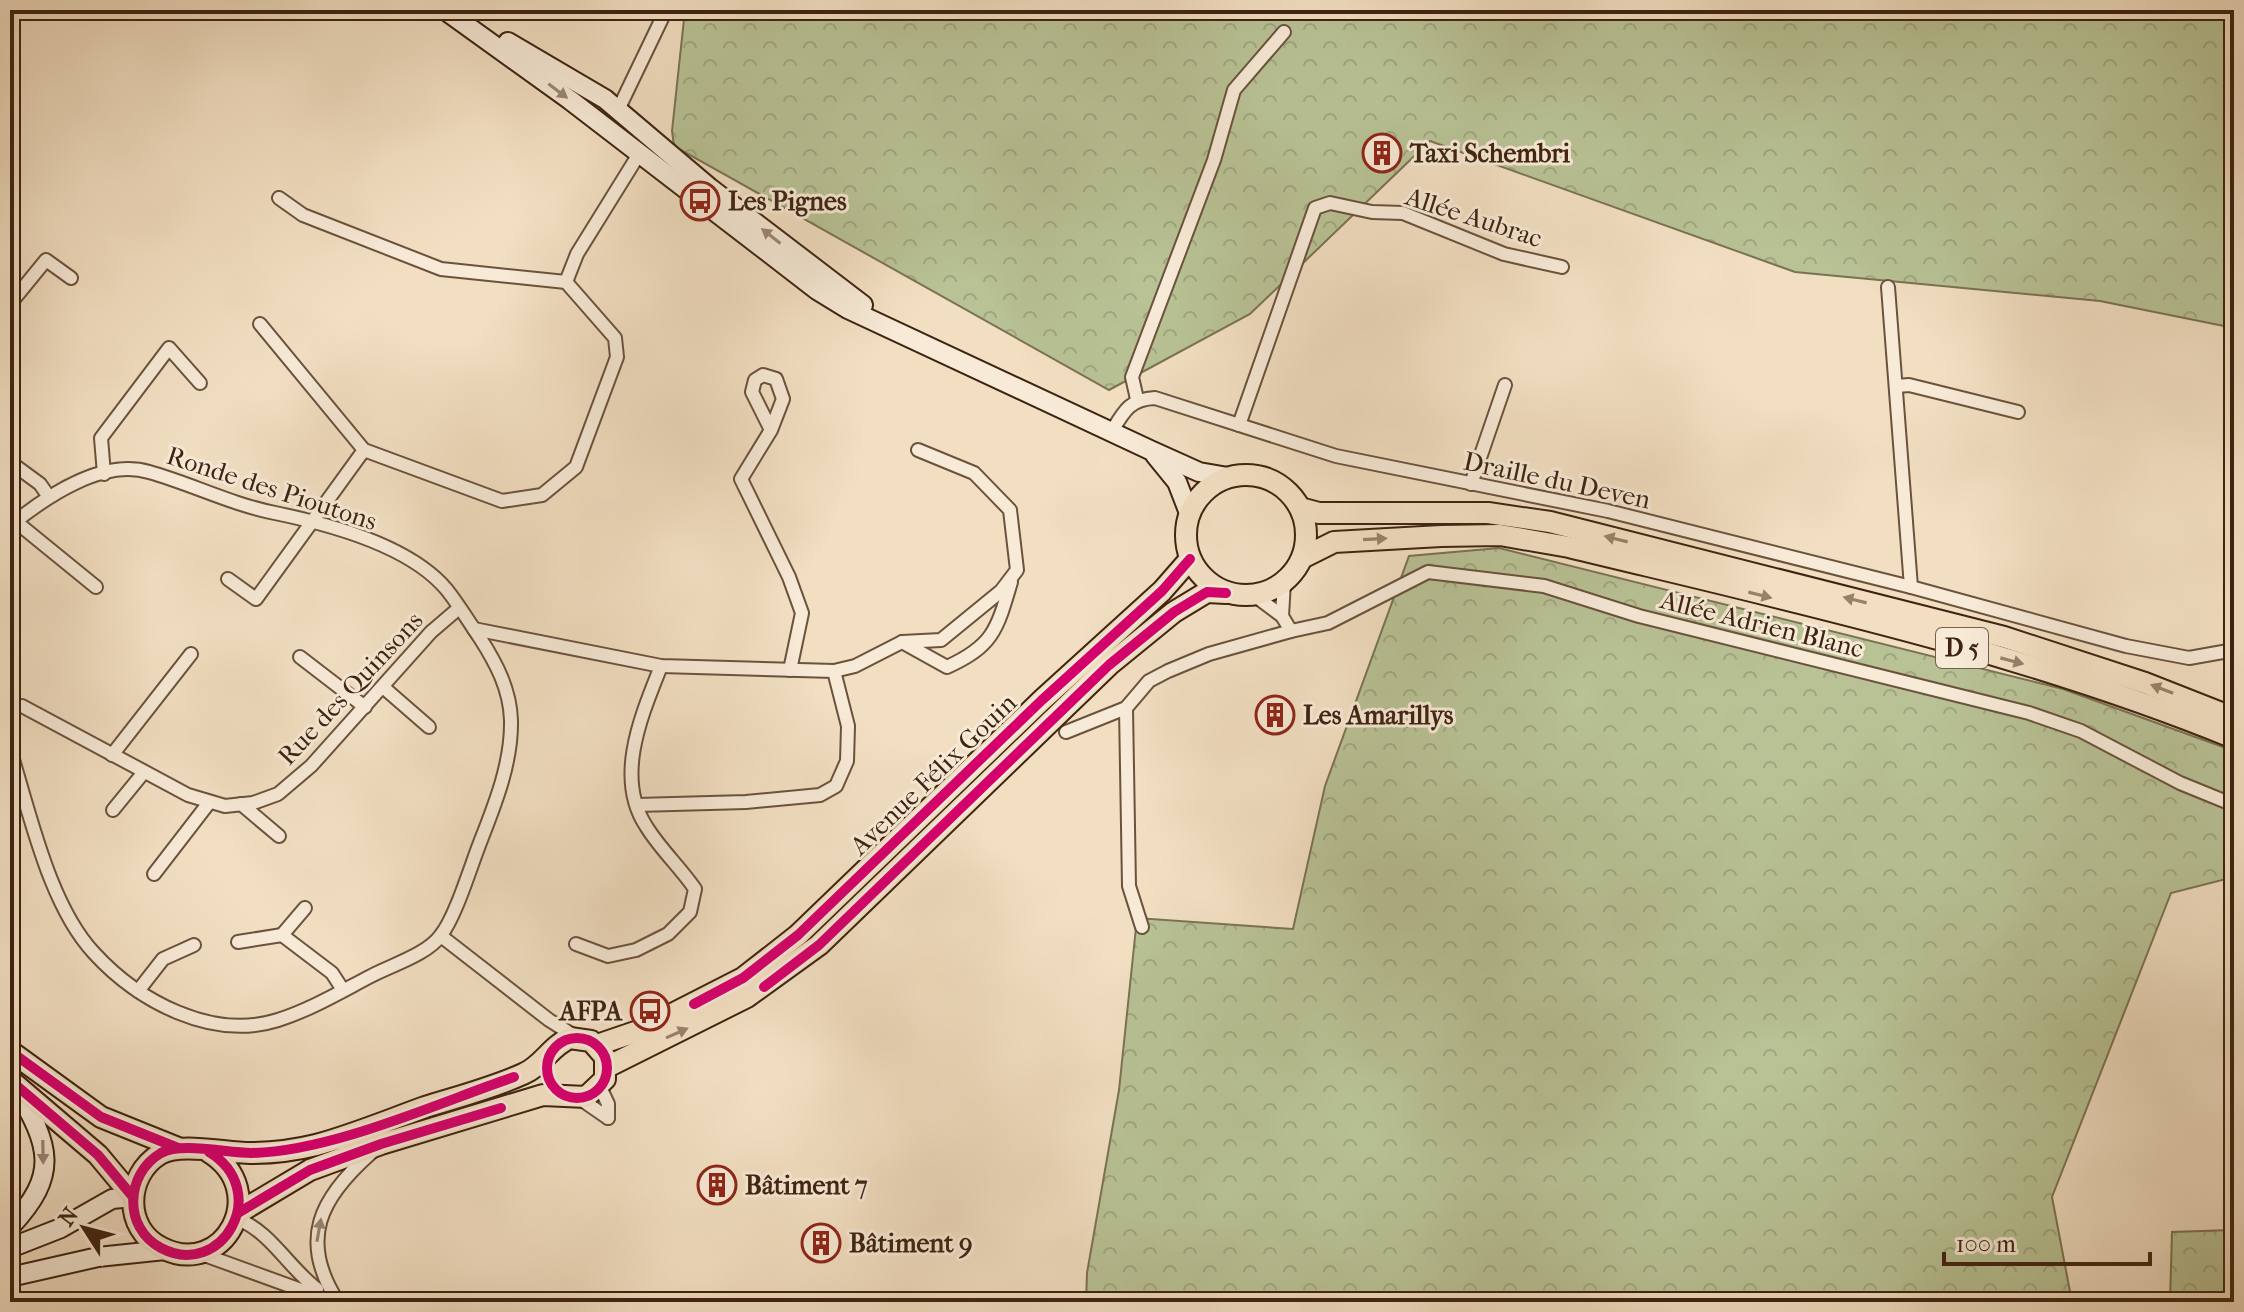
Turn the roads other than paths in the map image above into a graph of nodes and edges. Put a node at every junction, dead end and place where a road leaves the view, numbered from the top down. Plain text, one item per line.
1 (666, 10) edge
2 (446, 12) edge
3 (1284, 32) dead end
4 (612, 105) junction
5 (590, 115) junction
6 (652, 138) junction
7 (641, 155) junction
8 (279, 198) dead end
9 (1562, 267) dead end
10 (71, 278) dead end
11 (566, 282) junction
12 (1888, 287) dead end
13 (10, 304) edge
14 (260, 324) dead end
15 (901, 332) junction
16 (200, 383) dead end
17 (1505, 385) dead end
18 (1897, 386) junction
19 (1137, 399) junction
20 (2018, 412) dead end
21 (1239, 425) junction
22 (771, 430) dead end
23 (1112, 431) junction
24 (364, 450) junction
25 (918, 450) dead end
26 (1150, 450) junction
27 (10, 462) edge
28 (104, 474) junction
29 (1228, 477) junction
30 (1471, 484) junction
31 (49, 497) junction
32 (1300, 508) junction
33 (1189, 513) junction
34 (314, 521) junction
35 (13, 524) edge
36 (1302, 558) junction
37 (1190, 559) junction
38 (1013, 578) junction
39 (228, 579) dead end
40 (1284, 582) junction
41 (96, 587) dead end
42 (1911, 587) junction
43 (1226, 593) junction
44 (1254, 595) junction
45 (459, 608) junction
46 (1282, 616) junction
47 (474, 629) junction
48 (1291, 631) junction
49 (902, 642) junction
50 (2234, 650) edge
51 (191, 654) dead end
52 (300, 657) dead end
53 (661, 666) junction
54 (790, 670) junction
55 (834, 671) junction
56 (383, 687) junction
57 (10, 707) edge
58 (365, 707) junction
59 (1126, 708) junction
60 (2234, 718) edge
61 (429, 727) dead end
62 (1066, 732) dead end
63 (2234, 738) edge
64 (10, 750) edge
65 (112, 755) junction
66 (144, 772) junction
67 (208, 804) junction
68 (241, 804) junction
69 (637, 805) junction
70 (2234, 805) edge
71 (113, 810) dead end
72 (279, 836) dead end
73 (154, 874) dead end
74 (305, 908) dead end
75 (1142, 927) dead end
76 (282, 935) junction
77 (441, 936) junction
78 (238, 942) dead end
79 (576, 944) dead end
80 (194, 945) dead end
81 (343, 990) junction
82 (138, 991) junction
83 (549, 1020) junction
84 (587, 1041) junction
85 (10, 1051) edge
86 (552, 1052) junction
87 (604, 1077) junction
88 (11, 1081) edge
89 (571, 1097) junction
90 (381, 1144) junction
91 (178, 1148) junction
92 (209, 1152) junction
93 (133, 1197) junction
94 (237, 1216) junction
95 (10, 1227) edge
96 (10, 1248) edge
97 (165, 1250) junction
98 (199, 1253) junction
99 (10, 1277) edge
100 (336, 1302) edge

1 - 4 street
2 - 4 main road
2 -> 5 main road
3 - 19 street
4 - 5 main road
4 - 6 main road
5 - 7 main road
6 - 7 main road
15 -> 6 main road
7 - 11 street
7 - 15 main road
8 - 11 street
9 - 21 street, Allée Aubrac
10 - 13 street
11 - 24 street
12 - 18 street
14 - 24 street
15 - 23 main road
16 - 28 street
17 - 30 street
18 - 20 street
18 - 42 street
19 - 21 street, Draille du Deven
19 - 23 street
21 - 30 street, Draille du Deven
22 - 54 street
23 - 26 main road
24 - 34 street
25 - 38 street
26 - 29 main road
26 - 33 main road
27 - 31 street
28 - 31 street, Ronde des Pioutons
28 - 34 street, Ronde des Pioutons
29 - 32 main road
29 - 33 main road
30 - 42 street, Draille du Deven
31 - 35 street, Ronde des Pioutons
32 - 36 main road
60 -> 32 main road, D 5
33 - 37 main road
34 - 39 street
34 - 45 street, Ronde des Pioutons
35 - 41 street
36 - 40 main road
36 -> 63 main road, D 5
37 - 43 main road
37 - 84 main road, Avenue Félix Gouin
38 - 49 street
38 - 49 street
40 - 44 main road
40 - 46 street
42 - 50 street, Draille du Deven
43 - 44 main road
87 -> 43 main road, Avenue Félix Gouin
44 - 46 street
45 - 47 street, Ronde des Pioutons
45 - 56 street, Rue des Quinsons
46 - 48 street
47 - 53 street
47 - 77 street, Ronde des Pioutons
48 - 59 street, Allée Adrien Blanc
48 - 70 street, Allée Adrien Blanc
49 - 55 street
51 - 65 street
52 - 58 street
53 - 54 street
53 - 69 street
54 - 55 street
55 - 69 street
56 - 58 street, Rue des Quinsons
56 - 61 street
57 - 65 street, Rue des Quinsons
58 - 68 street, Rue des Quinsons
59 - 62 street
59 - 75 street
64 - 82 street
65 - 66 street, Rue des Quinsons
66 - 67 street, Rue des Quinsons
66 - 71 street
67 - 68 street, Rue des Quinsons
67 - 73 street
68 - 72 street
69 - 79 street
74 - 76 street
76 - 78 street
76 - 81 street
77 - 81 street
77 - 83 street
80 - 82 street
81 - 82 street
83 - 84 street
83 - 86 street
84 - 86 main road, Avenue Félix Gouin
84 - 87 main road
85 - 91 main road, Avenue Félix Gouin
86 - 89 main road
86 - 92 main road, Avenue Félix Gouin
87 - 89 main road, Avenue Félix Gouin
87 - 89 street
88 - 93 main road
88 -> 95 main road
89 - 90 main road, Avenue Félix Gouin
90 - 94 main road, Avenue Félix Gouin
100 -> 90 street
91 - 92 main road, Avenue Félix Gouin
91 - 93 main road
92 - 94 main road
93 - 96 main road
93 - 97 main road
94 - 98 main road, Avenue Félix Gouin
94 - 100 street
97 - 98 main road
97 - 99 main road
98 - 100 street

